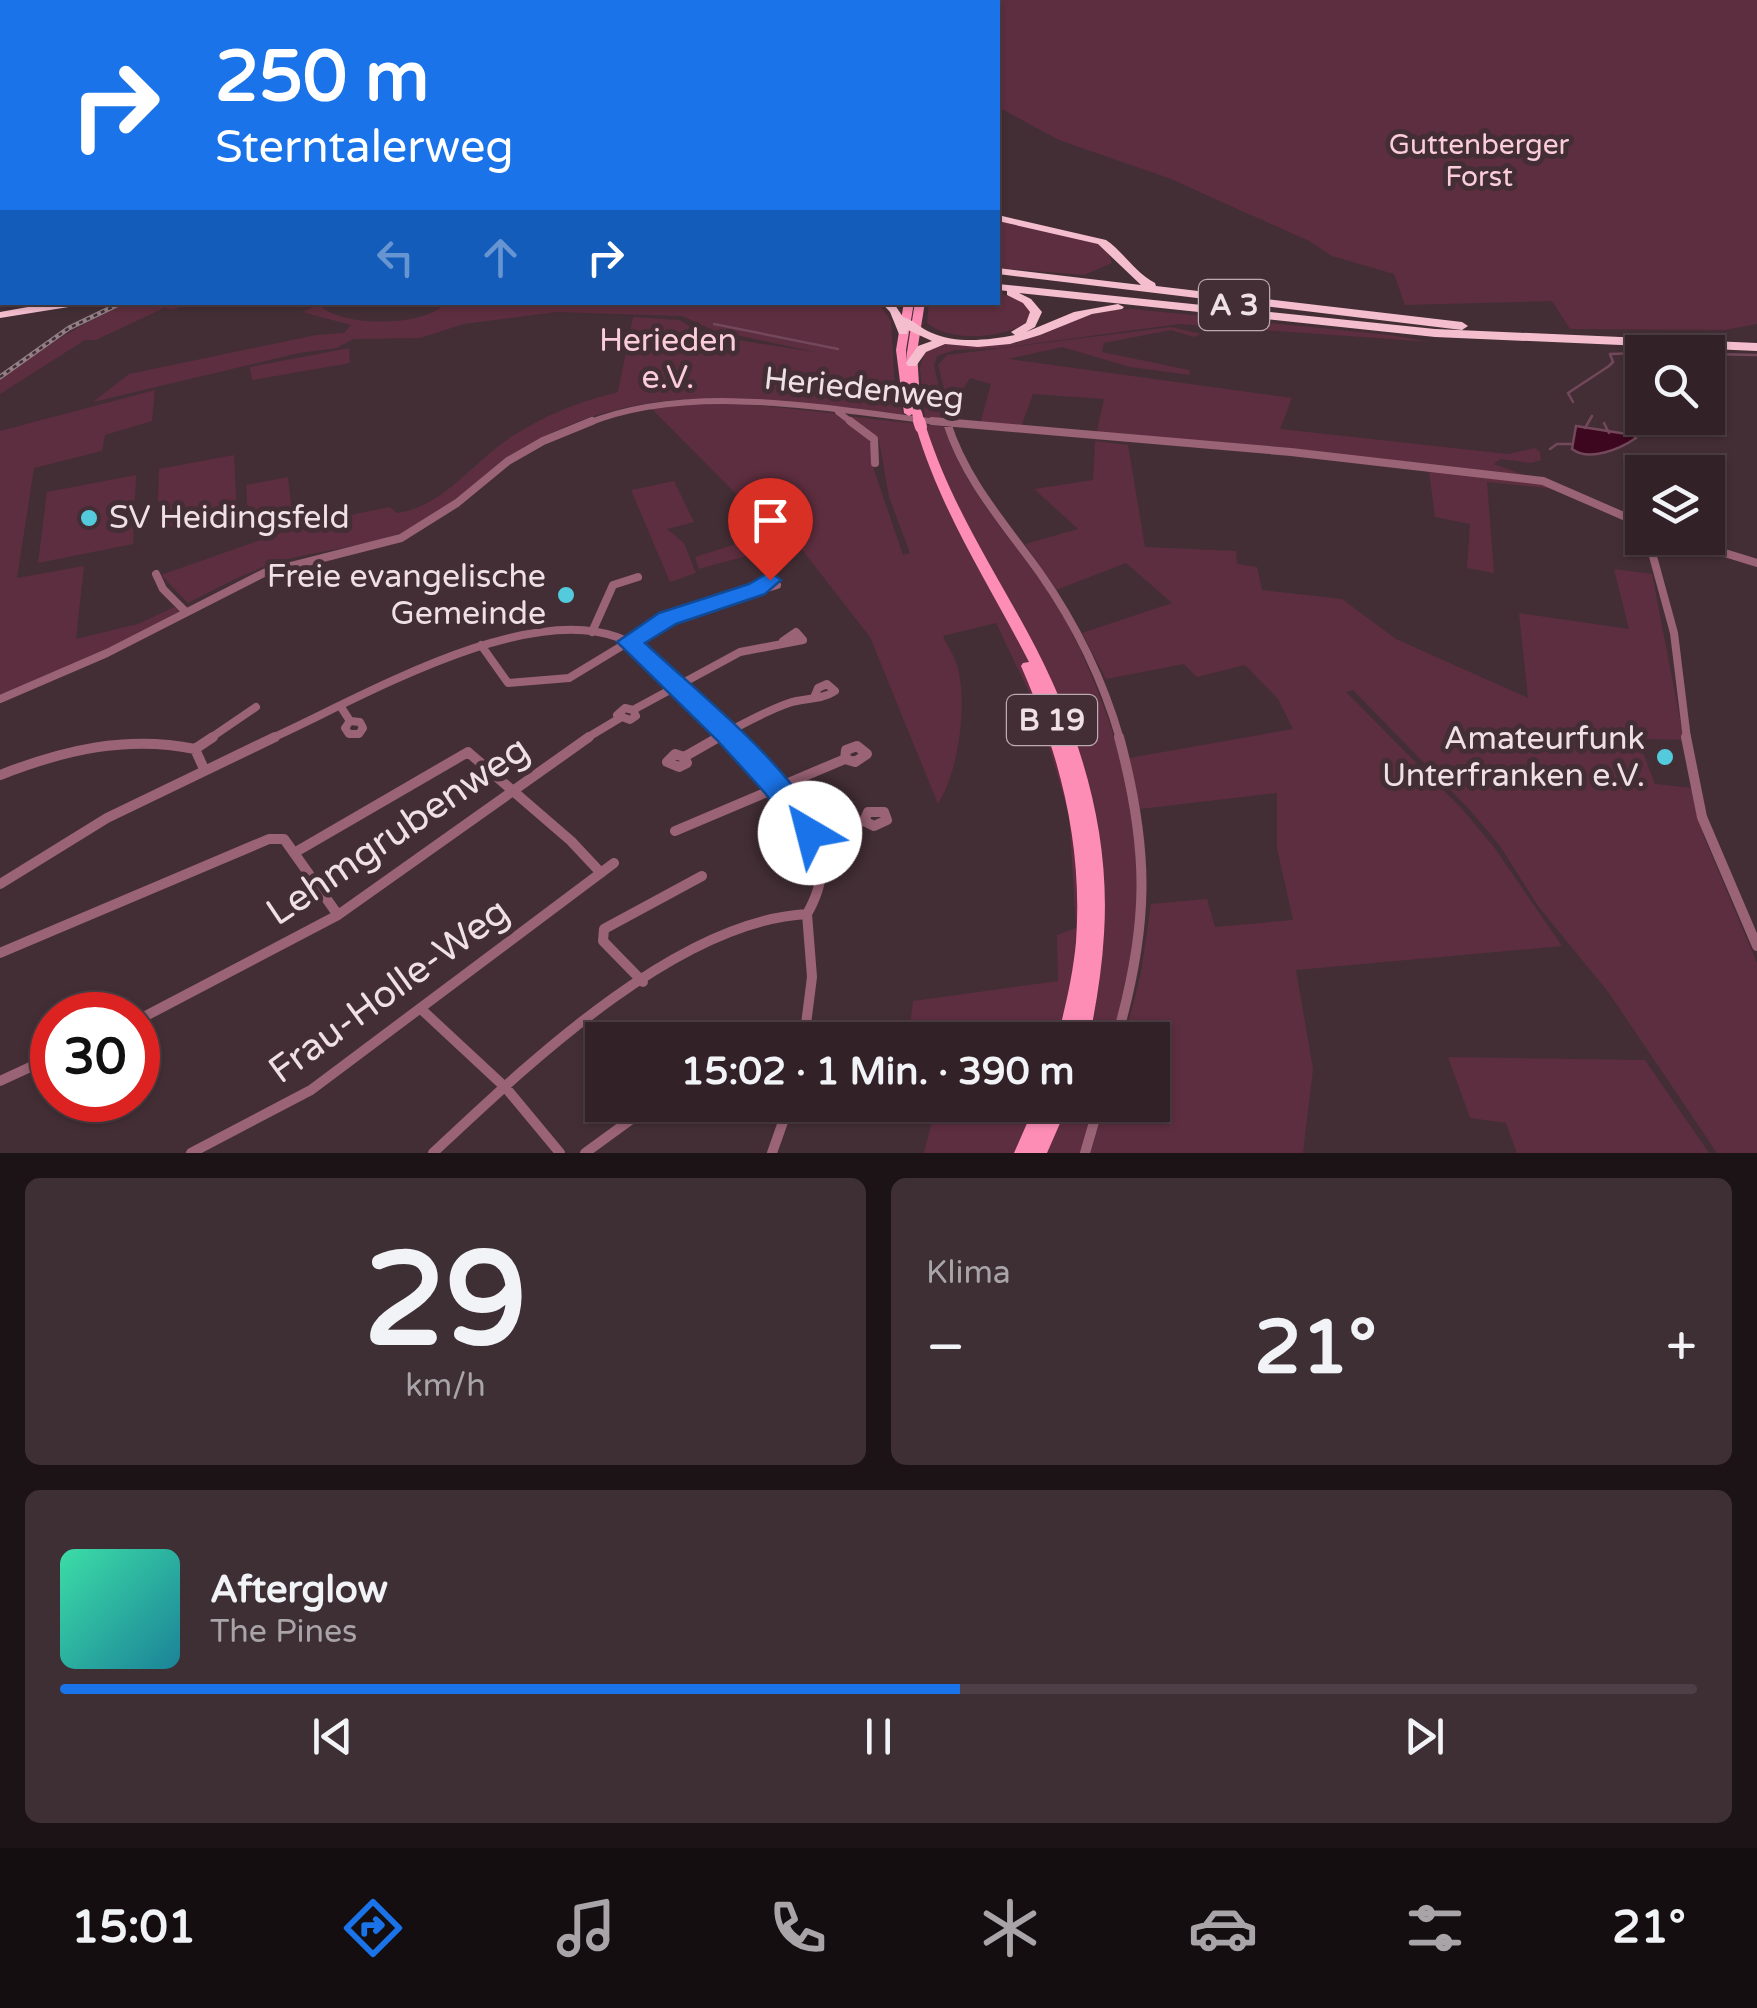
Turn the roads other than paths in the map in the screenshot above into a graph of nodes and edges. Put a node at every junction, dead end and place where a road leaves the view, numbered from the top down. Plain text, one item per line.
1 (1000, 218) edge
2 (1114, 266) junction
3 (1000, 271) edge
4 (1000, 279) edge
5 (1067, 279) junction
6 (1000, 288) edge
7 (1000, 289) edge
8 (1179, 292) junction
9 (62, 305) edge
10 (889, 305) edge
11 (910, 305) edge
12 (919, 305) edge
13 (1162, 305) junction
14 (0, 315) edge
15 (909, 325) junction
16 (1471, 327) junction
17 (950, 338) junction
18 (1757, 338) edge
19 (1757, 348) edge
20 (912, 363) junction
21 (838, 412) junction
22 (915, 420) junction
23 (947, 422) junction
24 (875, 463) dead end
25 (1625, 516) edge
26 (1725, 553) edge
27 (1653, 555) edge
28 (1757, 563) edge
29 (156, 574) dead end
30 (638, 577) dead end
31 (757, 589) dead end
32 (186, 611) junction
33 (592, 632) junction
34 (629, 642) junction
35 (783, 642) dead end
36 (481, 645) junction
37 (674, 685) junction
38 (815, 695) dead end
39 (0, 699) edge
40 (340, 707) junction
41 (256, 708) dead end
42 (350, 722) dead end
43 (726, 733) junction
44 (194, 748) junction
45 (684, 756) dead end
46 (845, 758) dead end
47 (204, 769) junction
48 (0, 774) edge
49 (774, 786) junction
50 (514, 790) junction
51 (864, 821) dead end
52 (675, 831) dead end
53 (810, 833) junction
54 (294, 854) junction
55 (614, 863) dead end
56 (601, 873) junction
57 (702, 876) dead end
58 (0, 884) edge
59 (807, 914) junction
60 (338, 915) junction
61 (1757, 946) edge
62 (0, 953) edge
63 (643, 982) junction
64 (160, 1008) edge
65 (421, 1010) junction
66 (806, 1022) edge
67 (1070, 1022) edge
68 (1084, 1022) edge
69 (1121, 1022) edge
70 (30, 1068) edge
71 (0, 1081) edge
72 (506, 1088) junction
73 (628, 1122) edge
74 (783, 1122) edge
75 (1037, 1122) edge
76 (1051, 1122) edge
77 (1094, 1122) edge
78 (191, 1153) edge
79 (433, 1153) edge
80 (560, 1153) edge
81 (585, 1153) edge
82 (772, 1153) edge
83 (1023, 1153) edge
84 (1038, 1153) edge
85 (1085, 1153) edge

1 - 2 highway
2 - 5 highway, A 3
2 - 8 highway
3 - 5 highway, A 3
4 - 16 highway, A 3
5 - 8 highway, A 3
6 - 13 highway, A 3
7 - 17 highway
8 - 16 highway
9 - 14 highway
10 - 15 highway
11 - 15 main road, B 19
12 - 15 main road, B 19
13 - 17 highway, A 3
13 - 19 highway, A 3
15 - 17 highway, A 3
15 - 20 main road, B 19
15 - 22 main road, B 19
16 - 18 highway, A 3
17 - 20 highway, A 3
20 - 22 main road, B 19
21 - 23 street, Heriedenweg
21 - 24 street
21 - 32 street, Heriedenweg
22 - 67 main road, B 19
22 - 68 main road, B 19
23 - 25 street, Heriedenweg
23 - 69 street
26 - 28 street
27 - 61 street
29 - 32 street
30 - 33 street
31 - 34 street
32 - 39 street, Heriedenweg
33 - 34 street
33 - 36 street
34 - 36 street
34 - 37 street
35 - 37 street, Lehmgrubenweg
36 - 40 street
37 - 43 street
37 - 50 street, Lehmgrubenweg
38 - 43 street
40 - 42 street
40 - 47 street
41 - 44 street
43 - 45 street
43 - 49 street
44 - 47 street
44 - 48 street
46 - 49 street
47 - 58 street
49 - 52 street
49 - 53 street
50 - 54 street
50 - 56 street
50 - 60 street, Lehmgrubenweg
51 - 53 street
53 - 59 street
54 - 60 street
54 - 62 street
55 - 56 street, Frau-Holle-Weg
56 - 65 street, Frau-Holle-Weg
57 - 63 street
59 - 63 street
59 - 66 street
60 - 64 street, Lehmgrubenweg
63 - 72 street
65 - 72 street
65 - 78 street, Frau-Holle-Weg
70 - 71 street
72 - 79 street
72 - 80 street
73 - 81 street
74 - 82 street
75 - 83 main road
76 - 84 main road
77 - 85 street

